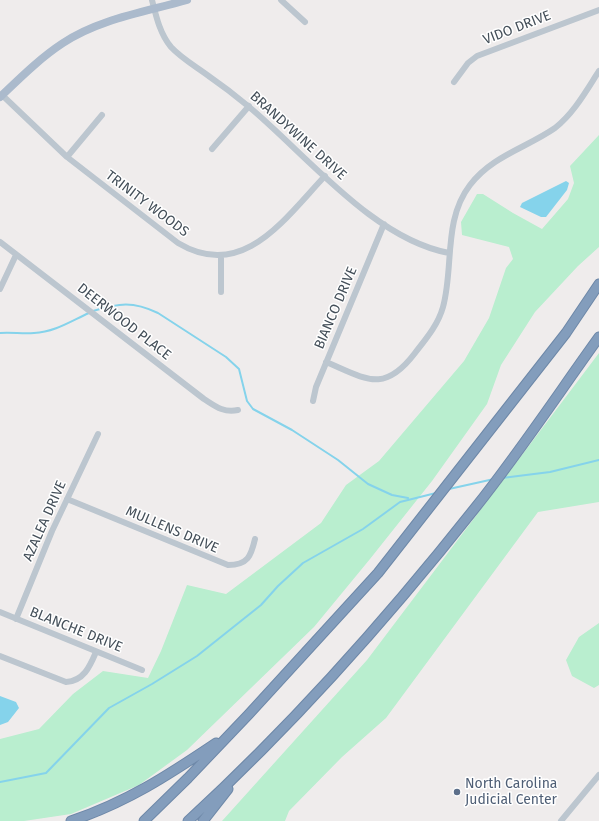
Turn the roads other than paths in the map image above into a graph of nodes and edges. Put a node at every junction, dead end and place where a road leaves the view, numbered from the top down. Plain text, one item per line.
1 (152, 0) edge
2 (187, 0) edge
3 (281, 0) edge
4 (154, 9) junction
5 (599, 10) edge
6 (305, 22) dead end
7 (599, 71) edge
8 (454, 82) dead end
9 (1, 96) edge
10 (249, 106) junction
11 (102, 115) dead end
12 (212, 149) dead end
13 (67, 157) junction
14 (325, 176) junction
15 (384, 224) junction
16 (0, 242) edge
17 (450, 253) junction
18 (16, 255) junction
19 (221, 256) junction
20 (599, 284) edge
21 (0, 289) edge
22 (221, 292) dead end
23 (599, 337) edge
24 (326, 362) junction
25 (313, 402) dead end
26 (238, 410) dead end
27 (98, 434) dead end
28 (67, 499) junction
29 (256, 539) dead end
30 (0, 612) edge
31 (16, 619) junction
32 (96, 652) junction
33 (0, 656) edge
34 (142, 670) dead end
35 (230, 733) junction
36 (238, 775) junction
37 (599, 775) edge
38 (71, 821) edge
39 (144, 821) edge
40 (188, 821) edge
41 (203, 821) edge
42 (561, 821) edge

1 - 4 street, BRANDYWINE DRIVE
2 - 4 main road
3 - 6 street
4 - 9 main road
4 - 10 street, BRANDYWINE DRIVE
5 - 8 street, VIDO DRIVE
7 - 17 street
9 - 13 street, TRINITY WOODS
10 - 12 street
10 - 14 street, BRANDYWINE DRIVE
11 - 13 street
13 - 19 street, TRINITY WOODS
14 - 15 street, BRANDYWINE DRIVE
14 - 19 street, TRINITY WOODS
15 - 17 street, BRANDYWINE DRIVE
15 - 24 street, BIANCO DRIVE
16 - 18 street, DEERWOOD PLACE
17 - 24 street
18 - 21 street
18 - 26 street, DEERWOOD PLACE
19 - 22 street
20 - 35 highway
23 - 36 highway
24 - 25 street, BIANCO DRIVE
27 - 28 street, AZALEA DRIVE
28 - 29 street, MULLENS DRIVE
28 - 31 street, AZALEA DRIVE
30 - 31 street, BLANCHE DRIVE
31 - 32 street, BLANCHE DRIVE
32 - 33 street
32 - 34 street, BLANCHE DRIVE
35 - 38 highway
35 - 39 highway
36 - 40 highway
36 - 41 highway
37 - 42 street

